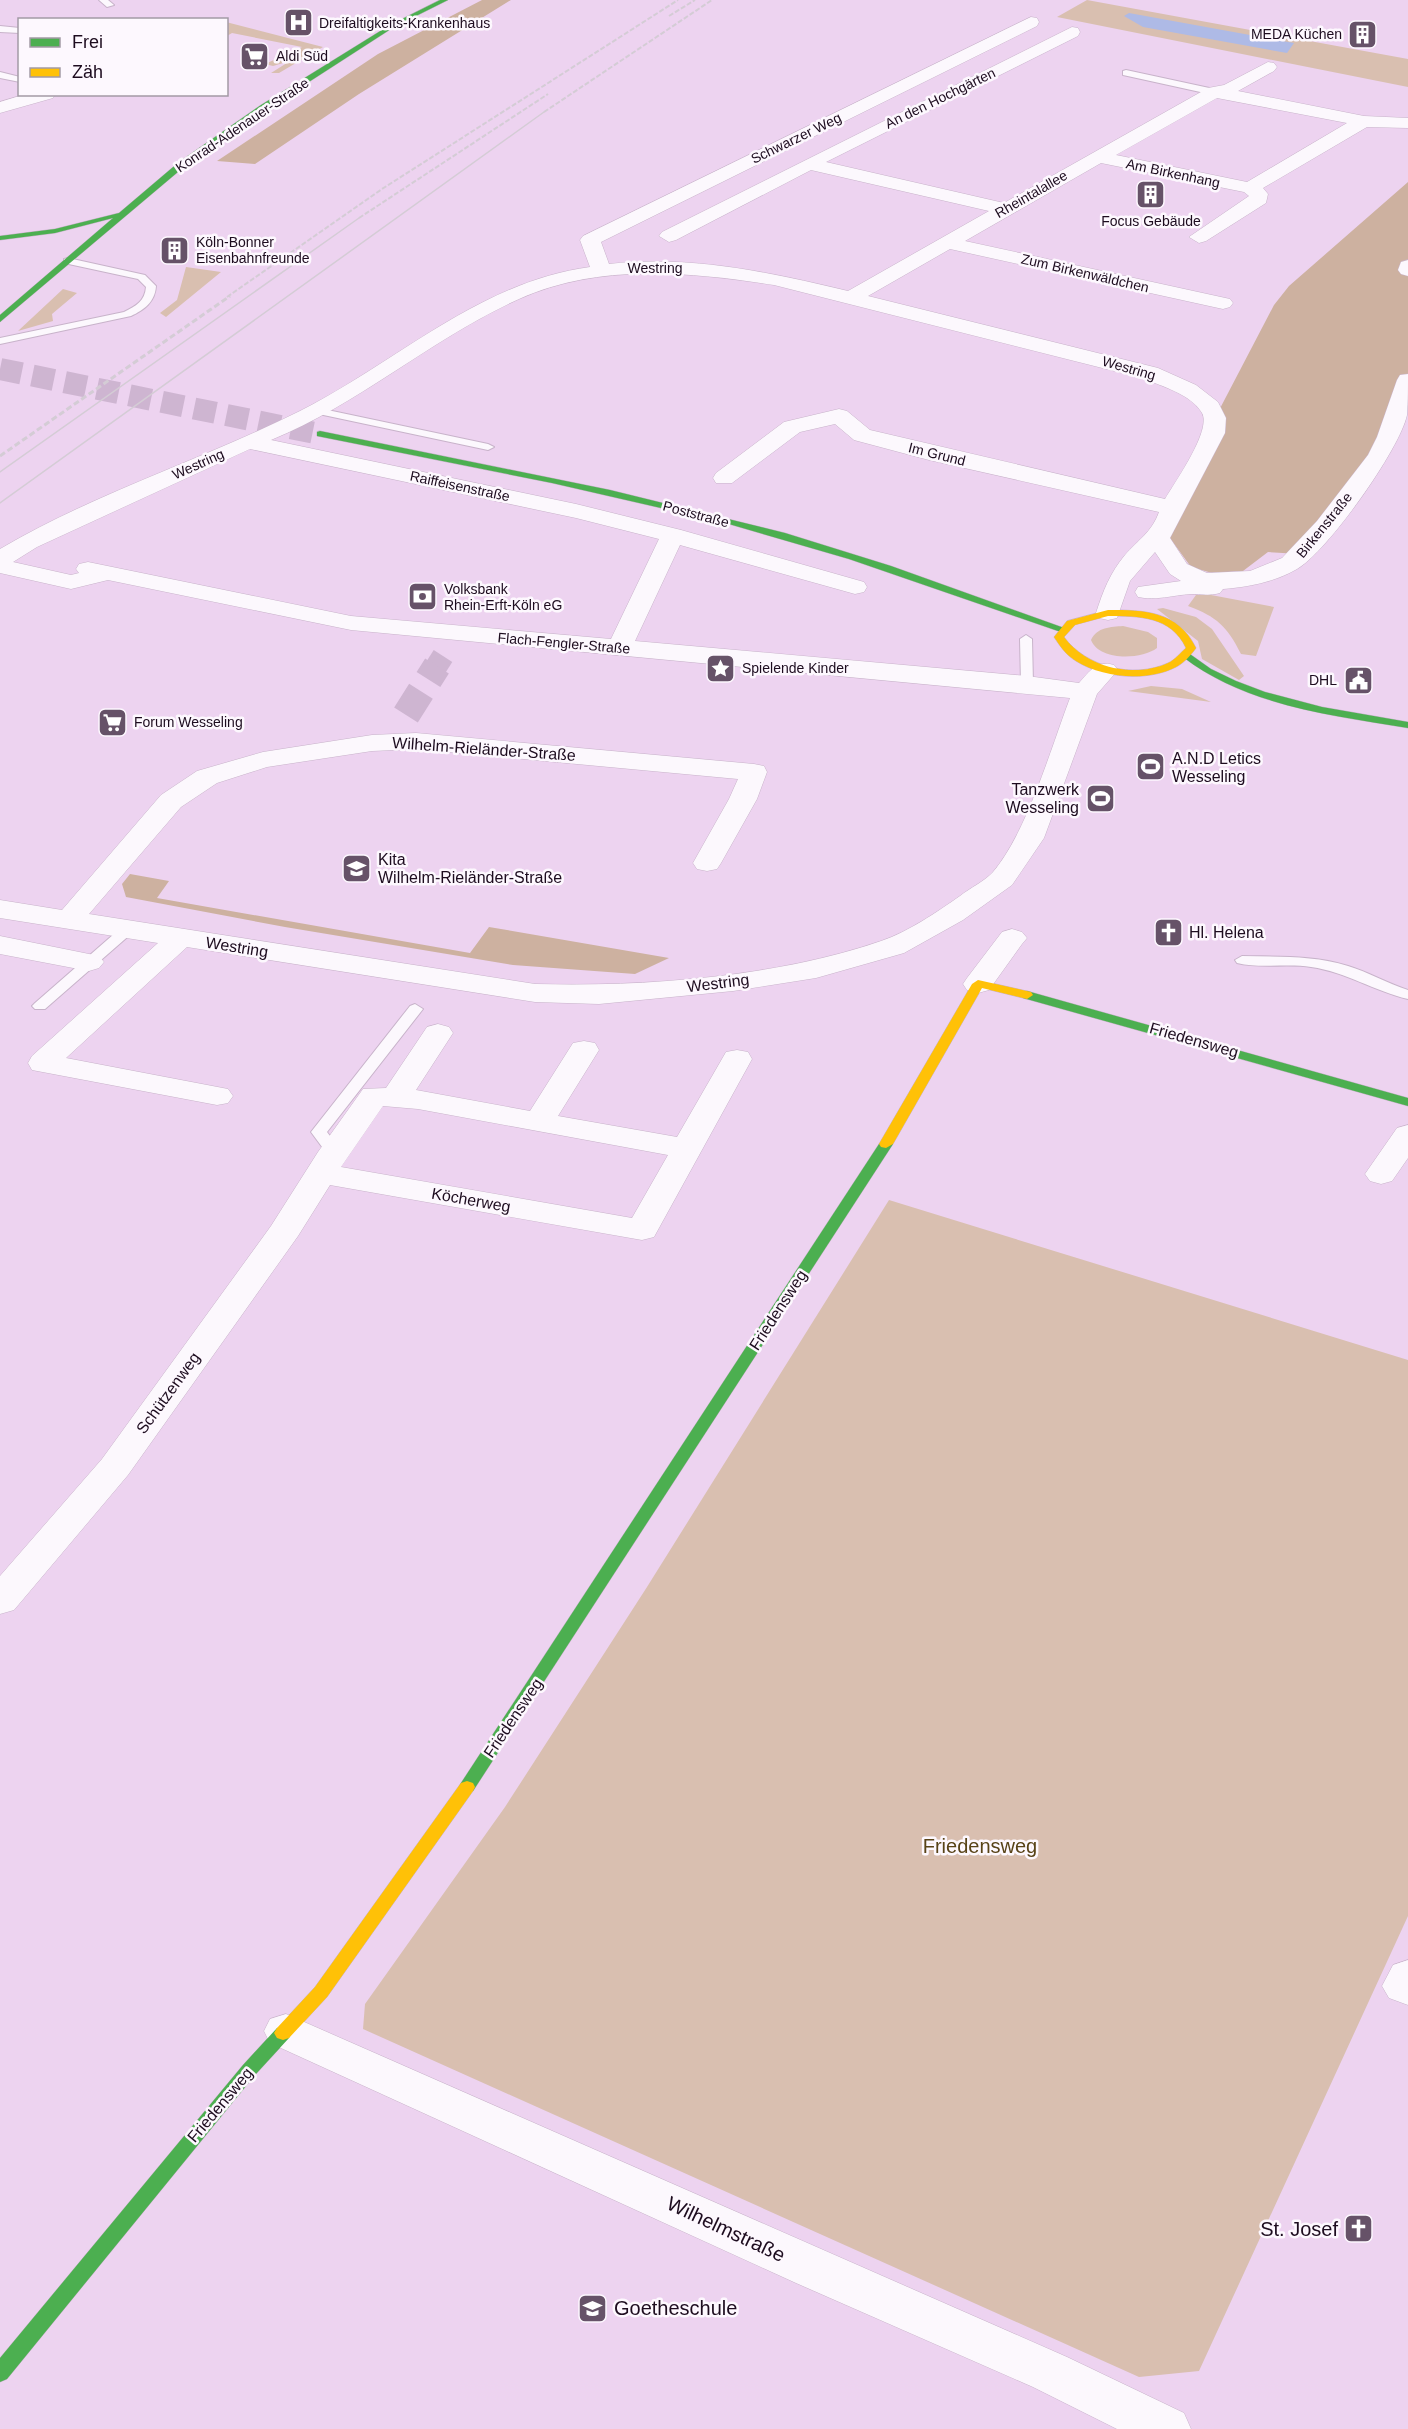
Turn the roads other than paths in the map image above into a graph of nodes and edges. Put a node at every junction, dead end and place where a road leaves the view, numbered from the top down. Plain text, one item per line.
1 (445, 0) edge
2 (1031, 22) dead end
3 (0, 29) edge
4 (18, 31) edge
5 (1072, 32) dead end
6 (1268, 67) dead end
7 (1126, 73) dead end
8 (0, 75) edge
9 (18, 80) edge
10 (1214, 92) junction
11 (40, 96) edge
12 (0, 108) edge
13 (1364, 121) junction
14 (1408, 123) edge
15 (1097, 157) junction
16 (809, 164) junction
17 (1250, 188) junction
18 (1005, 209) junction
19 (125, 214) junction
20 (669, 236) dead end
21 (1198, 237) dead end
22 (0, 238) edge
23 (948, 243) junction
24 (0, 244) edge
25 (28, 250) dead end
26 (52, 256) dead end
27 (68, 261) junction
28 (601, 270) junction
29 (850, 298) junction
30 (1223, 303) dead end
31 (0, 319) edge
32 (0, 341) edge
33 (1408, 380) edge
34 (318, 411) junction
35 (320, 434) tunnel mouth
36 (247, 442) junction
37 (488, 447) dead end
38 (724, 478) dead end
39 (1172, 508) junction
40 (673, 535) junction
41 (1158, 538) junction
42 (29, 542) junction
43 (0, 559) edge
44 (0, 566) edge
45 (105, 574) junction
46 (855, 587) dead end
47 (1256, 591) dead end
48 (96, 597) dead end
49 (1143, 603) junction
50 (1108, 613) junction
51 (1062, 629) junction
52 (1026, 639) dead end
53 (620, 648) junction
54 (1187, 655) junction
55 (1105, 670) junction
56 (1156, 671) junction
57 (1175, 679) dead end
58 (1027, 684) junction
59 (1085, 692) junction
60 (1229, 698) dead end
61 (1334, 711) junction
62 (1408, 725) edge
63 (707, 863) dead end
64 (0, 909) edge
65 (68, 921) junction
66 (127, 930) junction
67 (180, 938) junction
68 (1012, 938) dead end
69 (0, 945) edge
70 (1242, 960) dead end
71 (89, 962) junction
72 (978, 984) junction
73 (1408, 995) edge
74 (40, 1006) dead end
75 (415, 1009) dead end
76 (438, 1033) dead end
77 (584, 1050) dead end
78 (737, 1059) dead end
79 (218, 1096) dead end
80 (395, 1098) junction
81 (1408, 1102) edge
82 (539, 1121) junction
83 (1408, 1135) edge
84 (688, 1149) junction
85 (328, 1163) junction
86 (1381, 1174) dead end
87 (0, 1601) edge
88 (286, 2031) junction
89 (0, 2373) edge
90 (1166, 2429) edge

1 - 19 street, Konrad-Adenauer-Straße
2 - 28 street, Schwarzer Weg
3 - 4 lane
5 - 16 street, An den Hochgärten
6 - 10 street, Rheintalallee
7 - 10 lane
8 - 9 lane
10 - 13 street
10 - 15 street, Rheintalallee
11 - 12 street
13 - 14 street
13 - 17 street
15 - 17 street, Am Birkenhang
15 - 18 street, Rheintalallee
16 - 18 street
16 - 20 street, An den Hochgärten
17 - 21 street
18 - 23 street, Rheintalallee
19 - 22 street
19 - 27 street, Konrad-Adenauer-Straße
23 - 29 street, Rheintalallee
23 - 30 street, Zum Birkenwäldchen
24 - 25 street
26 - 27 street
27 - 31 street, Konrad-Adenauer-Straße
27 - 32 lane
28 - 29 street, Westring
28 - 34 street, Westring
29 - 39 street, Westring
33 - 41 street, Birkenstraße
34 - 36 street, Westring
34 - 37 lane
35 - 51 street, Poststraße
36 - 40 street, Raiffeisenstraße
36 - 42 street, Westring
38 - 39 street, Im Grund
39 - 41 street, Westring
40 - 46 street, Raiffeisenstraße
40 - 53 street
41 - 49 street, Westring
41 - 50 street, Westring
42 - 43 street, Westring
42 - 45 street
44 - 45 street, Flach-Fengler-Straße
45 - 48 street
45 - 53 street, Flach-Fengler-Straße
47 - 49 street
49 - 50 street
49 - 54 street
50 - 51 street
51 - 55 street
52 - 58 lane
53 - 58 street, Flach-Fengler-Straße
54 - 56 street
54 - 61 street
55 - 56 street
55 - 59 street, Westring
56 - 57 street
58 - 59 street, Flach-Fengler-Straße
59 - 67 street, Westring
60 - 61 street
61 - 62 street
63 - 65 street, Wilhelm-Rieländer-Straße
64 - 65 street, Westring
65 - 66 street, Westring
66 - 67 street, Westring
66 - 71 lane
67 - 79 street
68 - 72 street, Friedensweg
69 - 71 street
70 - 73 lane
71 - 74 lane
72 - 81 street, Friedensweg
72 - 88 street, Friedensweg
75 - 85 lane
76 - 80 street
77 - 82 street
78 - 84 street, Köcherweg
80 - 82 street
80 - 85 street
82 - 84 street
83 - 86 street
84 - 85 street, Köcherweg
85 - 87 street, Schützenweg
88 - 89 street, Friedensweg
88 - 90 street, Wilhelmstraße

